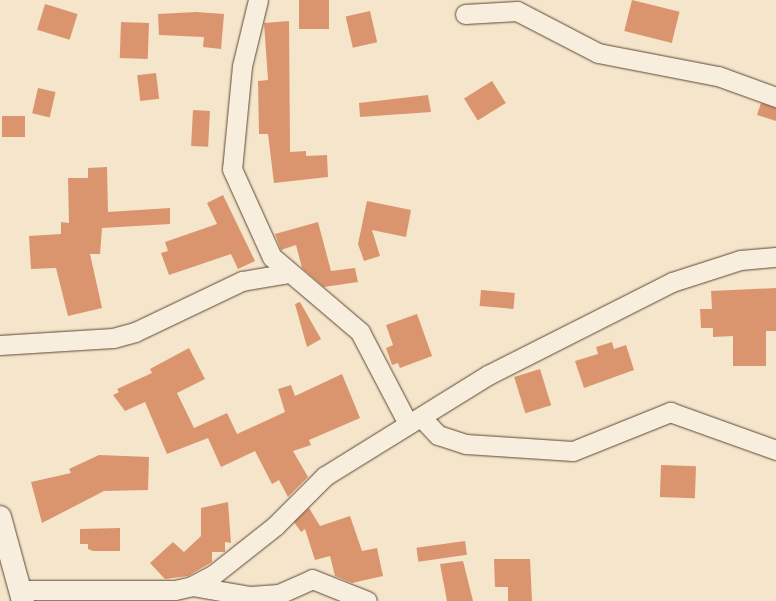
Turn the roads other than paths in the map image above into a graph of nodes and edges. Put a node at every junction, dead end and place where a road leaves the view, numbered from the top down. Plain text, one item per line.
1 (258, 0) edge
2 (465, 14) dead end
3 (776, 97) edge
4 (776, 256) edge
5 (289, 273) junction
6 (0, 345) edge
7 (414, 420) junction
8 (776, 450) edge
9 (0, 517) edge
10 (192, 586) junction
11 (21, 595) edge
12 (367, 601) edge

1 - 5 street
2 - 3 street
4 - 7 street
5 - 6 street
5 - 7 street
7 - 8 street
7 - 10 street
9 - 11 street
10 - 11 street
10 - 12 street

